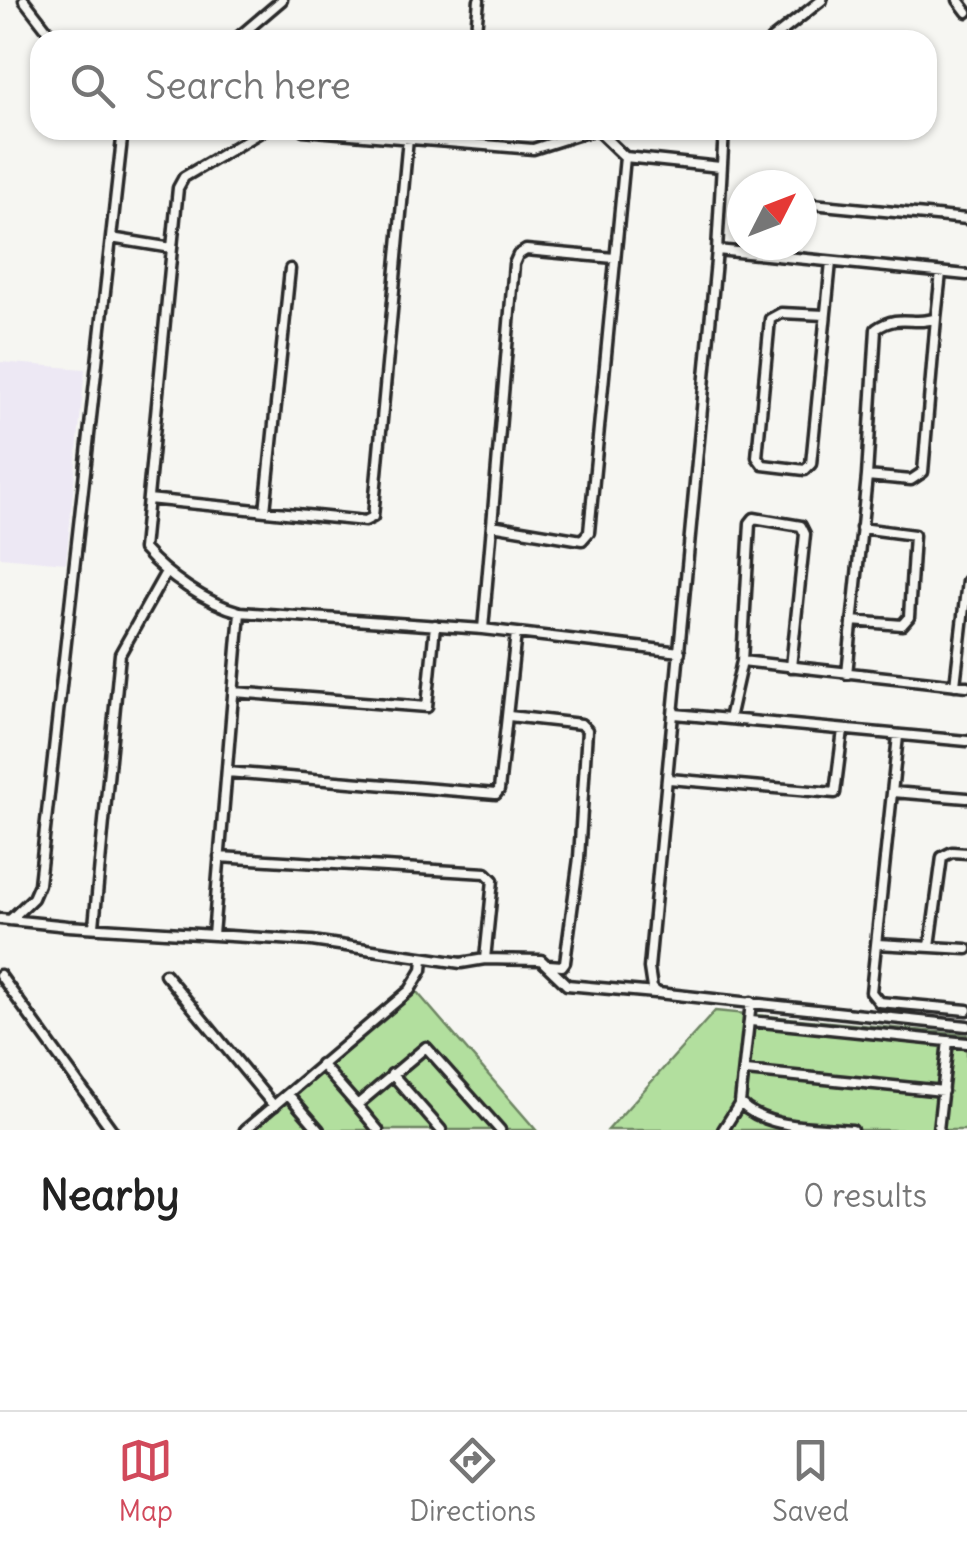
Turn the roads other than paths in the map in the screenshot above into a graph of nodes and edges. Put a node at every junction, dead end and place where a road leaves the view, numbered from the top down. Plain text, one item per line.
1 (24, 0) edge
2 (282, 0) edge
3 (479, 0) edge
4 (822, 0) edge
5 (958, 0) edge
6 (967, 12) edge
7 (47, 30) edge
8 (248, 30) edge
9 (476, 30) edge
10 (784, 30) edge
11 (122, 140) edge
12 (247, 140) edge
13 (408, 140) edge
14 (430, 140) edge
15 (464, 140) edge
16 (560, 140) edge
17 (606, 140) edge
18 (723, 140) edge
19 (464, 143) junction
20 (626, 157) junction
21 (720, 166) junction
22 (817, 205) edge
23 (967, 220) edge
24 (111, 238) junction
25 (172, 248) junction
26 (717, 250) junction
27 (727, 251) edge
28 (614, 258) junction
29 (814, 260) edge
30 (832, 262) junction
31 (290, 269) dead end
32 (940, 273) junction
33 (967, 275) edge
34 (824, 314) junction
35 (936, 318) junction
36 (867, 476) junction
37 (148, 499) junction
38 (265, 512) junction
39 (492, 524) junction
40 (861, 528) junction
41 (166, 572) junction
42 (967, 581) edge
43 (240, 612) junction
44 (852, 621) junction
45 (435, 626) junction
46 (483, 629) junction
47 (964, 631) edge
48 (516, 633) junction
49 (680, 652) junction
50 (742, 661) junction
51 (790, 667) junction
52 (847, 674) junction
53 (955, 685) junction
54 (967, 686) edge
55 (234, 692) junction
56 (675, 714) junction
57 (509, 716) junction
58 (729, 719) junction
59 (843, 730) junction
60 (898, 736) junction
61 (967, 741) edge
62 (227, 772) junction
63 (669, 779) junction
64 (893, 792) junction
65 (967, 798) edge
66 (967, 853) edge
67 (219, 856) junction
68 (5, 920) edge
69 (94, 926) junction
70 (213, 935) junction
71 (877, 944) junction
72 (930, 946) junction
73 (967, 949) edge
74 (424, 959) junction
75 (485, 959) junction
76 (548, 965) junction
77 (165, 974) dead end
78 (0, 975) edge
79 (658, 993) junction
80 (751, 1002) junction
81 (967, 1010) edge
82 (751, 1022) junction
83 (967, 1026) edge
84 (948, 1042) junction
85 (967, 1043) edge
86 (321, 1064) junction
87 (746, 1070) junction
88 (392, 1074) junction
89 (943, 1092) junction
90 (288, 1094) junction
91 (740, 1103) junction
92 (274, 1106) junction
93 (356, 1106) junction
94 (252, 1128) edge
95 (112, 1130) edge
96 (319, 1130) edge
97 (378, 1130) edge
98 (440, 1130) edge
99 (500, 1130) edge
100 (723, 1130) edge
101 (852, 1130) edge
102 (938, 1130) edge

1 - 7 street
2 - 8 street
3 - 9 street
4 - 10 street
5 - 6 street
11 - 24 street
12 - 25 street
13 - 38 street
14 - 19 street
15 - 19 street
16 - 19 street
17 - 20 street
18 - 21 street
20 - 21 street
20 - 28 street
21 - 26 street
22 - 23 street
24 - 25 street
24 - 68 street
25 - 37 street
26 - 27 street
26 - 49 street
28 - 39 street
28 - 39 street
29 - 30 street
30 - 32 street
30 - 34 street
31 - 38 street
32 - 33 street
32 - 35 street
34 - 34 street
35 - 36 street
35 - 36 street
36 - 40 street
37 - 38 street
37 - 41 street
39 - 46 street
40 - 44 street
40 - 44 street
41 - 43 street
41 - 69 street
42 - 47 street
43 - 45 street
43 - 55 street
44 - 52 street
45 - 46 street
45 - 55 street
46 - 48 street
47 - 53 street
48 - 49 street
48 - 57 street
49 - 56 street
50 - 51 street
50 - 51 street
50 - 58 street
51 - 52 street
52 - 53 street
53 - 54 street
55 - 62 street
56 - 58 street
56 - 63 street
57 - 62 street
57 - 76 street
58 - 59 street
59 - 60 street
59 - 63 street
60 - 61 street
60 - 64 street
62 - 67 street
63 - 79 street
64 - 65 street
64 - 71 street
66 - 72 street
67 - 70 street
67 - 75 street
68 - 69 street
69 - 70 street
70 - 74 street
71 - 72 street
71 - 81 street
72 - 73 street
74 - 75 street
74 - 86 street
75 - 76 street
76 - 79 street
77 - 92 street
78 - 95 street
79 - 80 street
80 - 82 street
80 - 83 street
82 - 84 street
82 - 87 street
84 - 85 street
84 - 89 street
86 - 90 street
86 - 93 street
87 - 89 street
87 - 91 street
88 - 93 street
88 - 98 street
88 - 99 street
89 - 102 street
90 - 92 street
90 - 96 street
91 - 100 street
91 - 101 street
92 - 94 street
93 - 97 street

